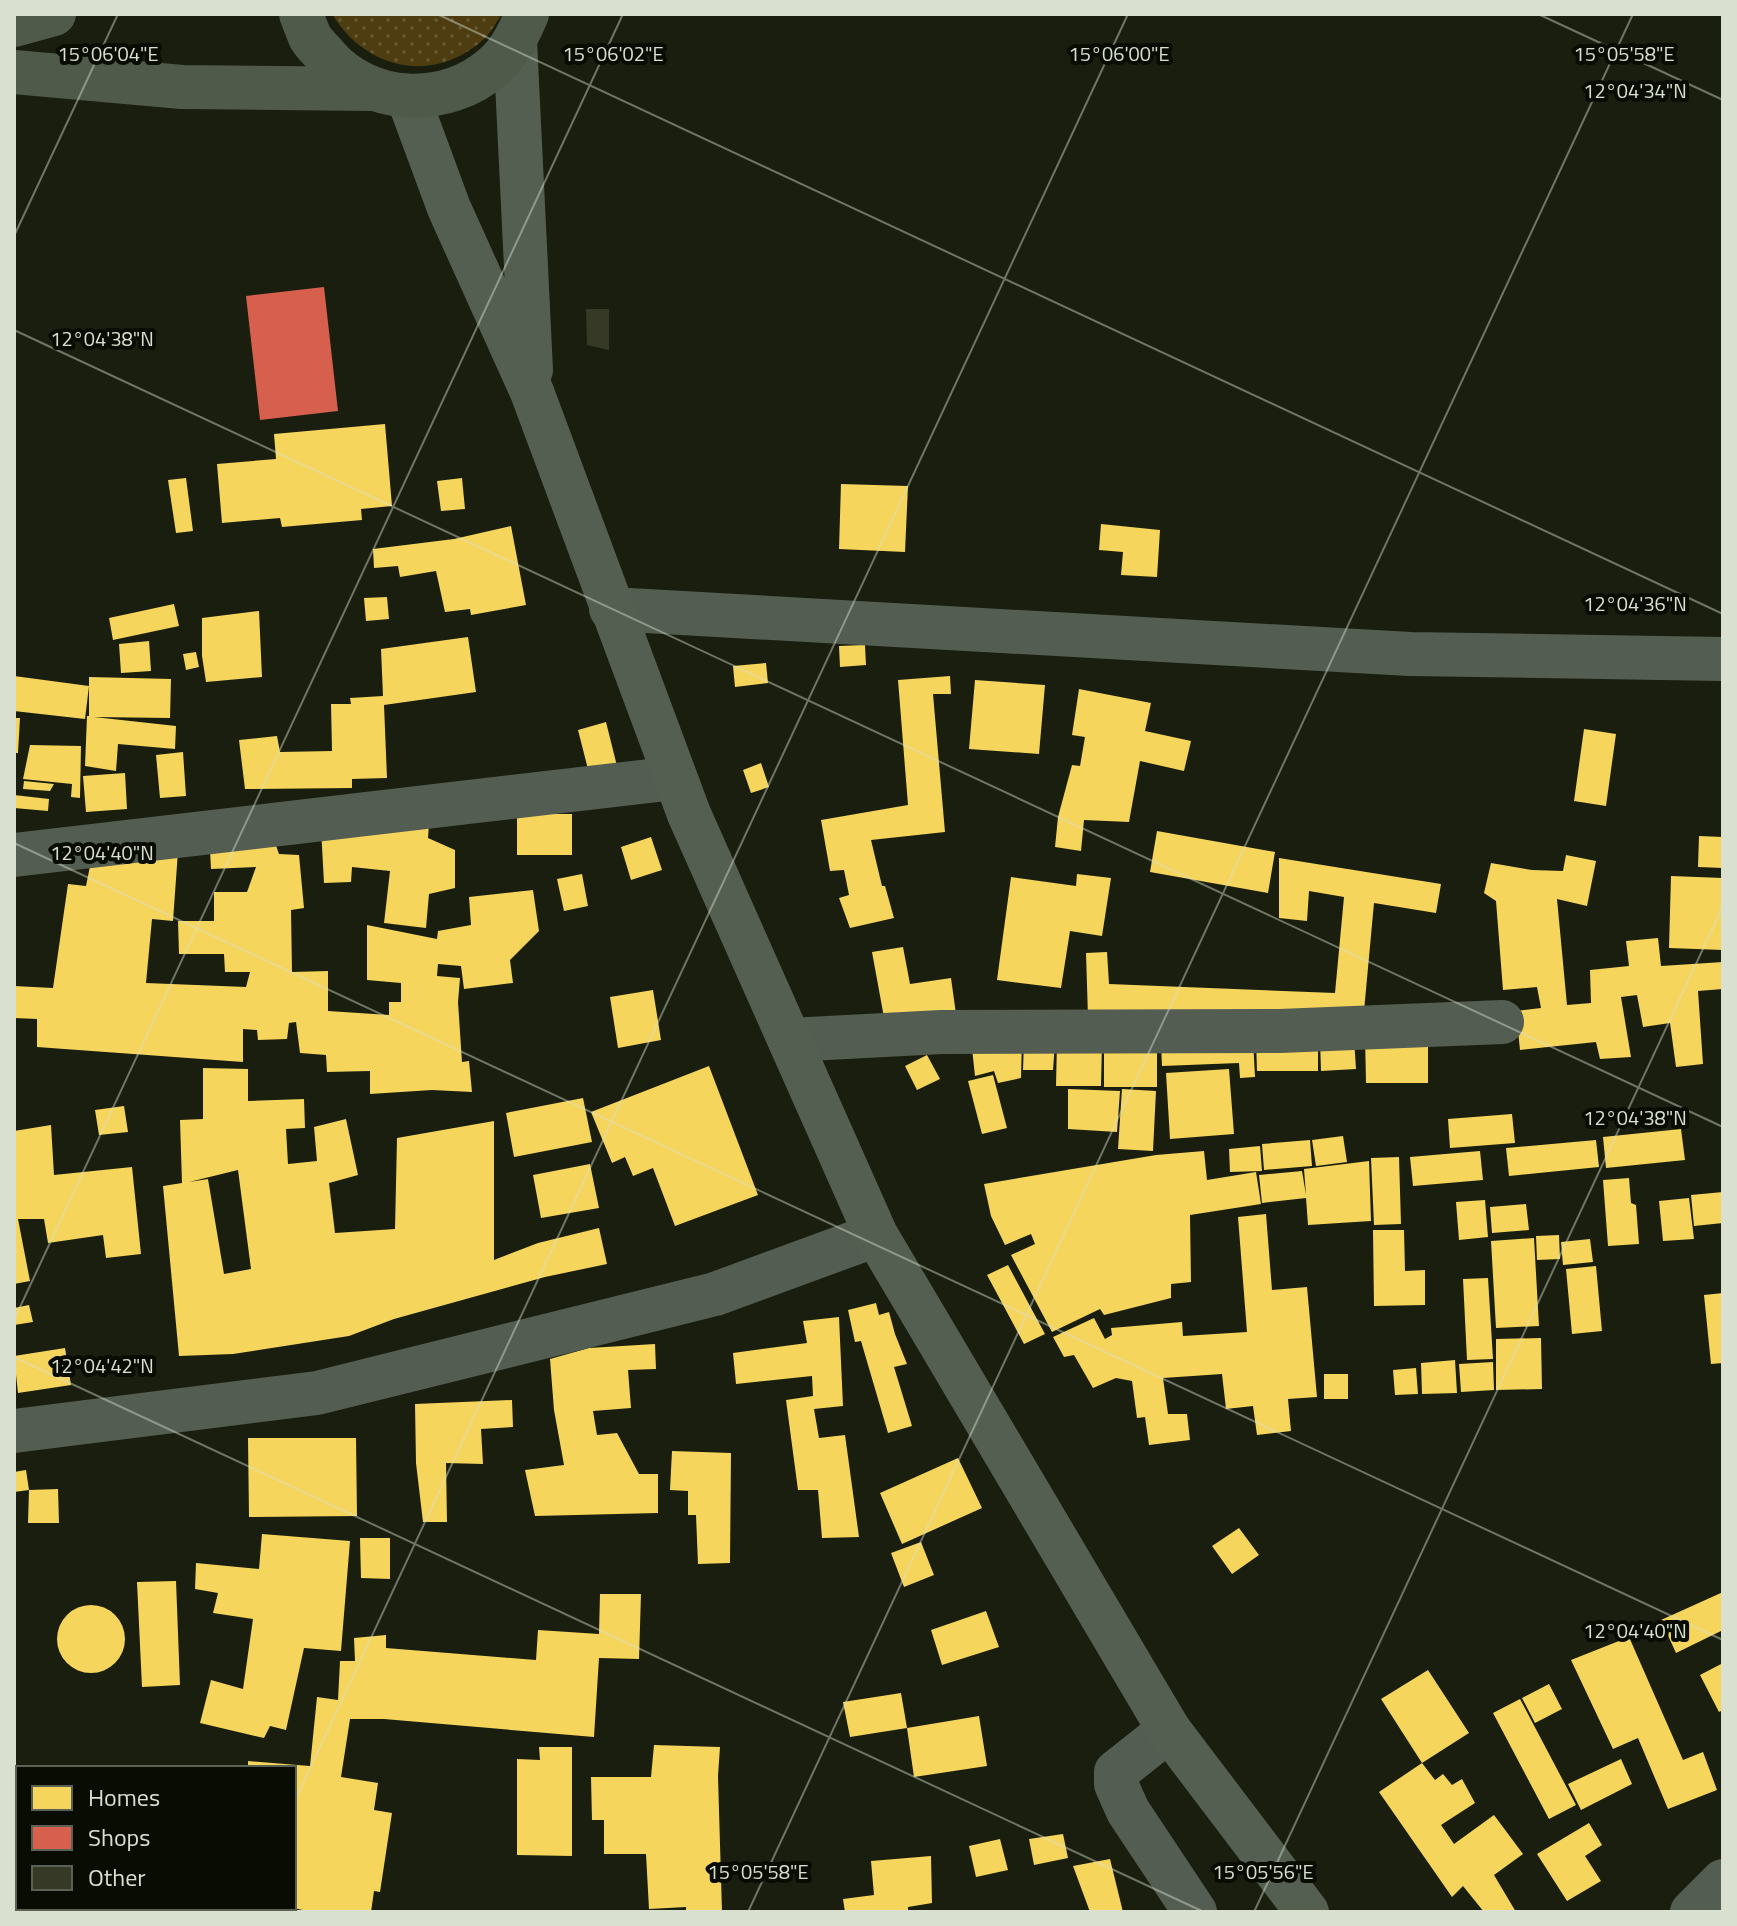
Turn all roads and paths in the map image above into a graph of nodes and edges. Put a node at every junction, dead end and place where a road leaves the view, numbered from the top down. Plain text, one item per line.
1 (54, 14) edge
2 (301, 14) edge
3 (14, 25) edge
4 (521, 28) edge
5 (14, 72) edge
6 (390, 93) junction
7 (532, 392) junction
8 (611, 609) junction
9 (1723, 659) edge
10 (675, 778) junction
11 (14, 855) edge
12 (1502, 1022) dead end
13 (790, 1040) junction
14 (876, 1235) junction
15 (14, 1431) edge
16 (1169, 1730) junction
17 (1723, 1881) edge
18 (1195, 1912) edge
19 (1307, 1912) edge
20 (1692, 1912) edge

1 - 3 highway
2 - 6 highway
4 - 6 highway
4 - 7 main road
5 - 6 highway
6 - 7 main road
7 - 8 main road
8 - 9 street
8 - 10 main road
10 - 11 street
10 - 13 main road
12 - 13 street
13 - 14 main road
14 - 15 street
14 - 16 main road
16 - 18 street
16 - 19 main road
17 - 20 street

